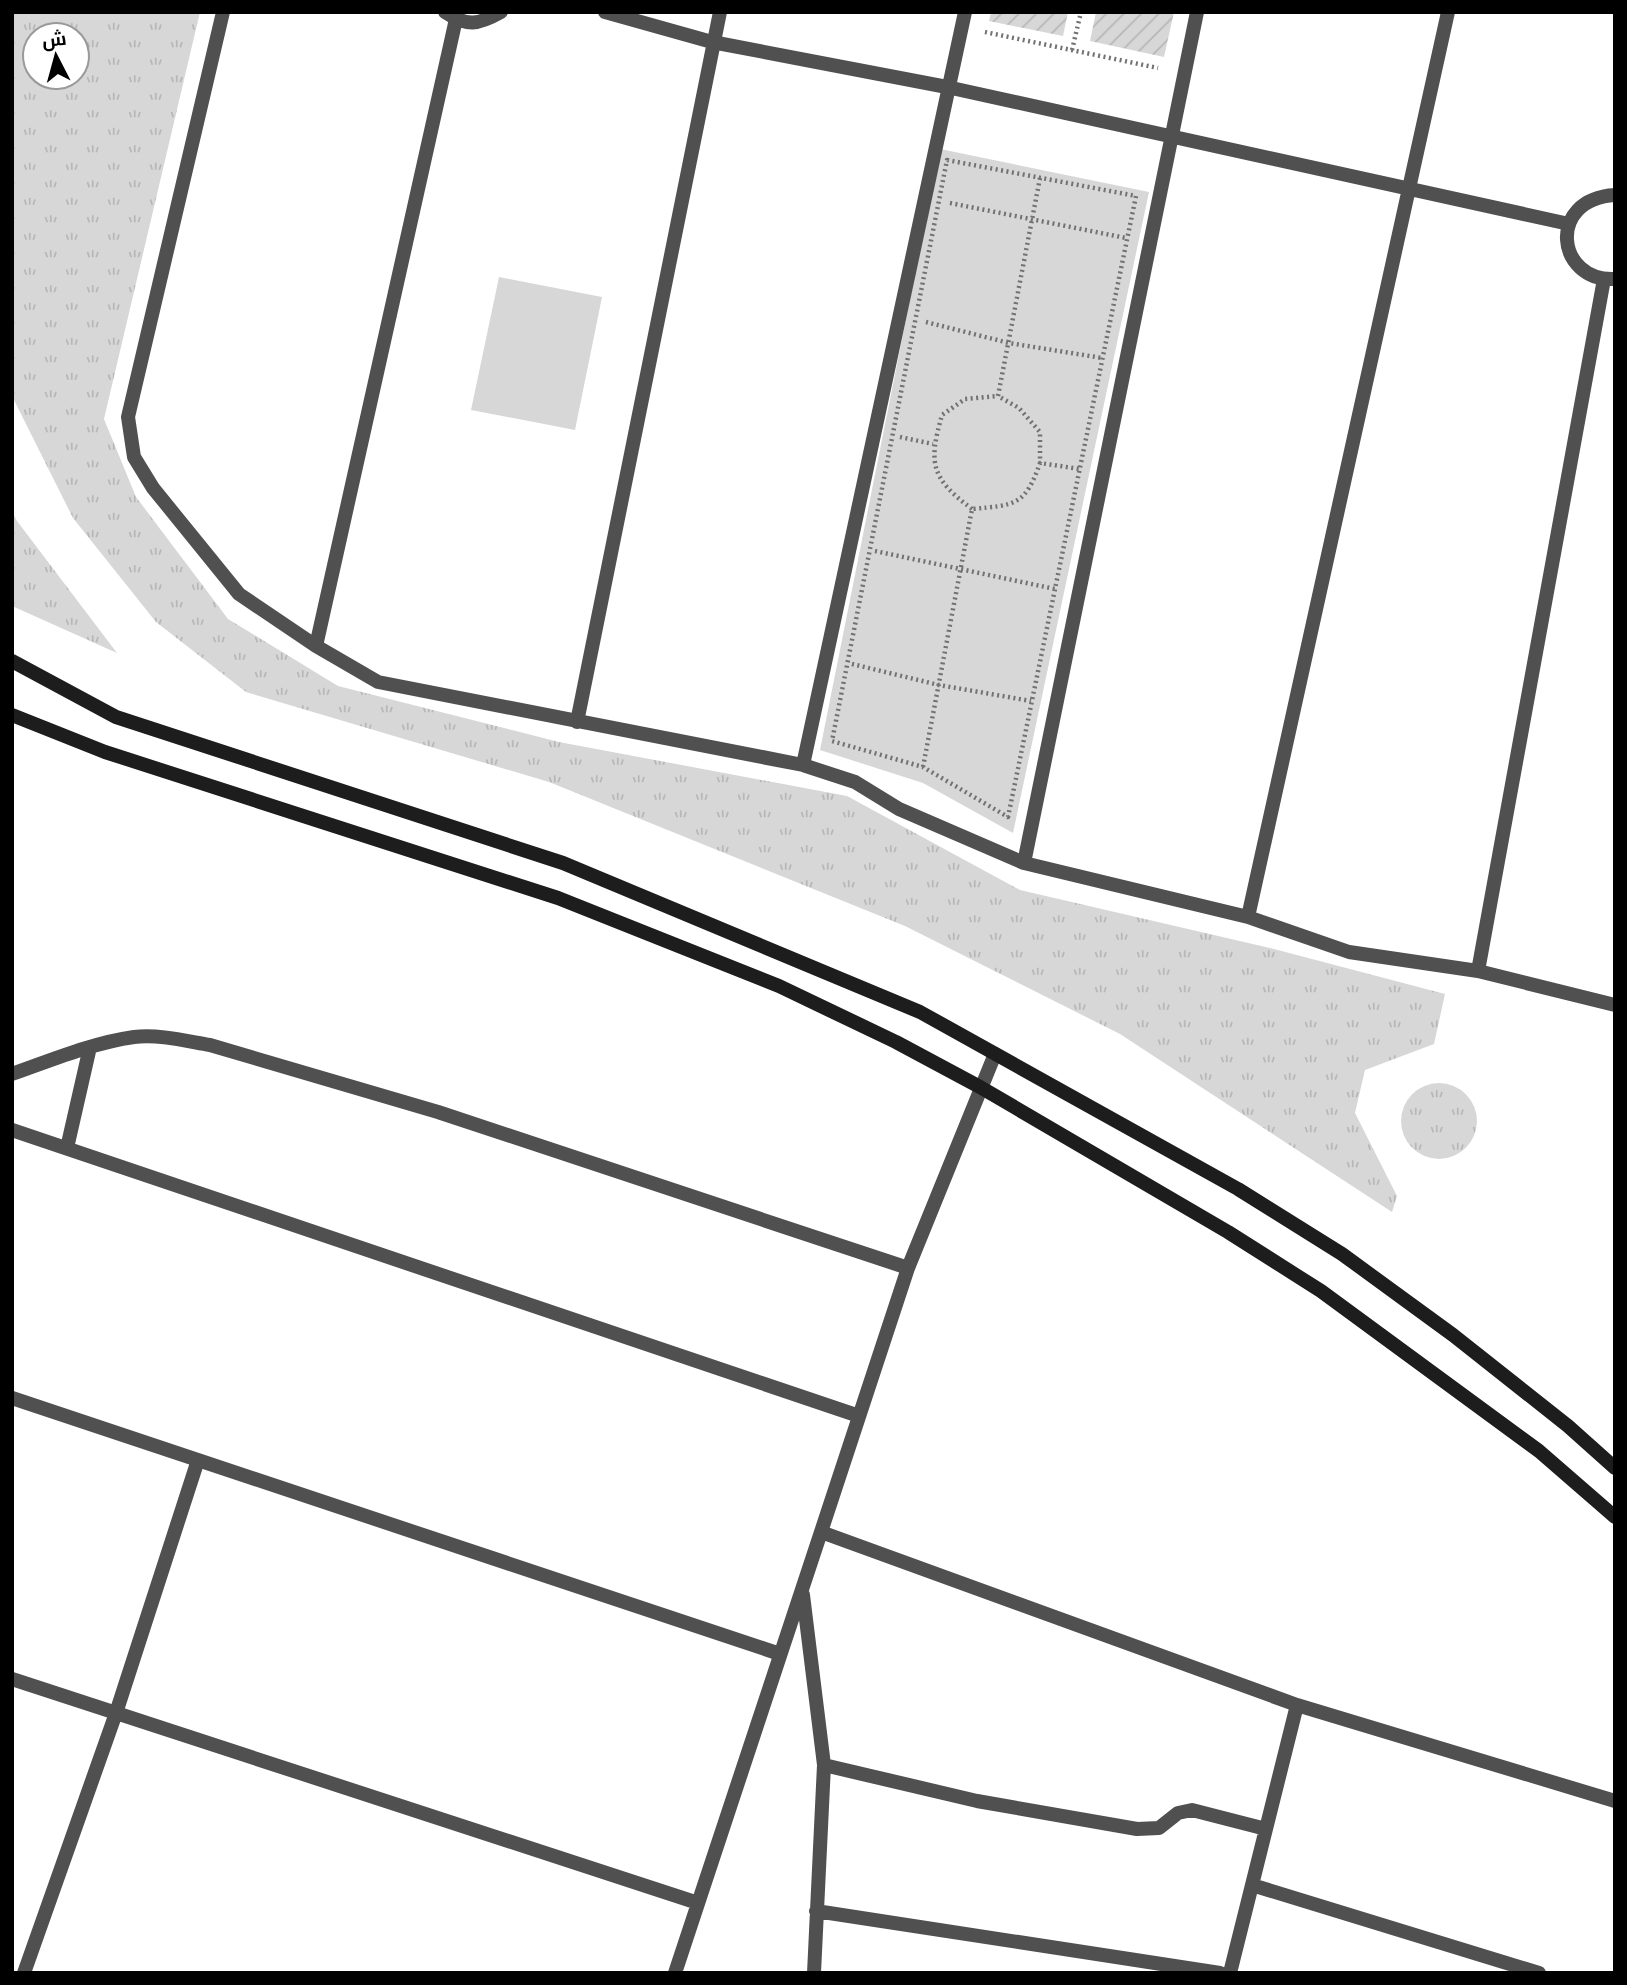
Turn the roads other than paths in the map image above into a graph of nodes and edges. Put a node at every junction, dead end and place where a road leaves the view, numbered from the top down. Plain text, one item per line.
1 (223, 12) edge
2 (501, 12) edge
3 (605, 12) edge
4 (720, 12) edge
5 (965, 12) edge
6 (1197, 12) edge
7 (1448, 12) edge
8 (450, 16) edge
9 (712, 42) junction
10 (947, 87) junction
11 (1173, 136) junction
12 (1409, 189) junction
13 (1615, 195) edge
14 (1569, 224) junction
15 (1610, 279) edge
16 (316, 646) junction
17 (12, 661) edge
18 (12, 715) edge
19 (578, 722) junction
20 (803, 765) junction
21 (1024, 863) junction
22 (1248, 917) junction
23 (1478, 971) junction
24 (1615, 1005) edge
25 (90, 1047) junction
26 (995, 1054) junction
27 (12, 1074) edge
28 (980, 1087) junction
29 (12, 1130) edge
30 (67, 1148) junction
31 (908, 1268) junction
32 (12, 1398) edge
33 (859, 1416) junction
34 (198, 1460) junction
35 (1615, 1468) edge
36 (1615, 1517) edge
37 (821, 1532) junction
38 (802, 1590) junction
39 (780, 1654) junction
40 (12, 1679) edge
41 (1297, 1705) junction
42 (116, 1713) junction
43 (824, 1765) junction
44 (1615, 1801) edge
45 (1266, 1829) junction
46 (1252, 1885) junction
47 (698, 1903) junction
48 (816, 1911) junction
49 (24, 1973) edge
50 (674, 1973) edge
51 (814, 1973) edge
52 (1220, 1973) edge
53 (1230, 1973) edge
54 (1539, 1973) edge

1 - 16 street
2 - 8 street
3 - 9 street
4 - 9 street
5 - 10 street
6 - 11 street
7 - 12 street
8 - 16 street
9 - 10 street
9 - 19 street
10 - 11 street
10 - 20 street
11 - 12 street
11 - 21 street
12 - 14 street
12 - 22 street
13 - 14 street
14 - 15 street
15 - 23 street
16 - 19 street
17 - 26 main road
18 - 28 main road
19 - 20 street
20 - 21 street
21 - 22 street
22 - 23 street
23 - 24 street
25 - 27 street
25 - 30 street
25 - 31 street
26 - 28 street
26 - 35 main road
28 - 31 street
28 - 36 main road
29 - 30 street
30 - 33 street
31 - 33 street
32 - 34 street
33 - 37 street
34 - 39 street
34 - 42 street
37 - 38 street
37 - 41 street
38 - 39 street
38 - 43 street
39 - 47 street
40 - 42 street
41 - 44 street
41 - 45 street
42 - 47 street
42 - 49 street
43 - 45 street
43 - 48 street
45 - 46 street
46 - 53 street
46 - 54 street
47 - 50 street
48 - 51 street
48 - 52 street

